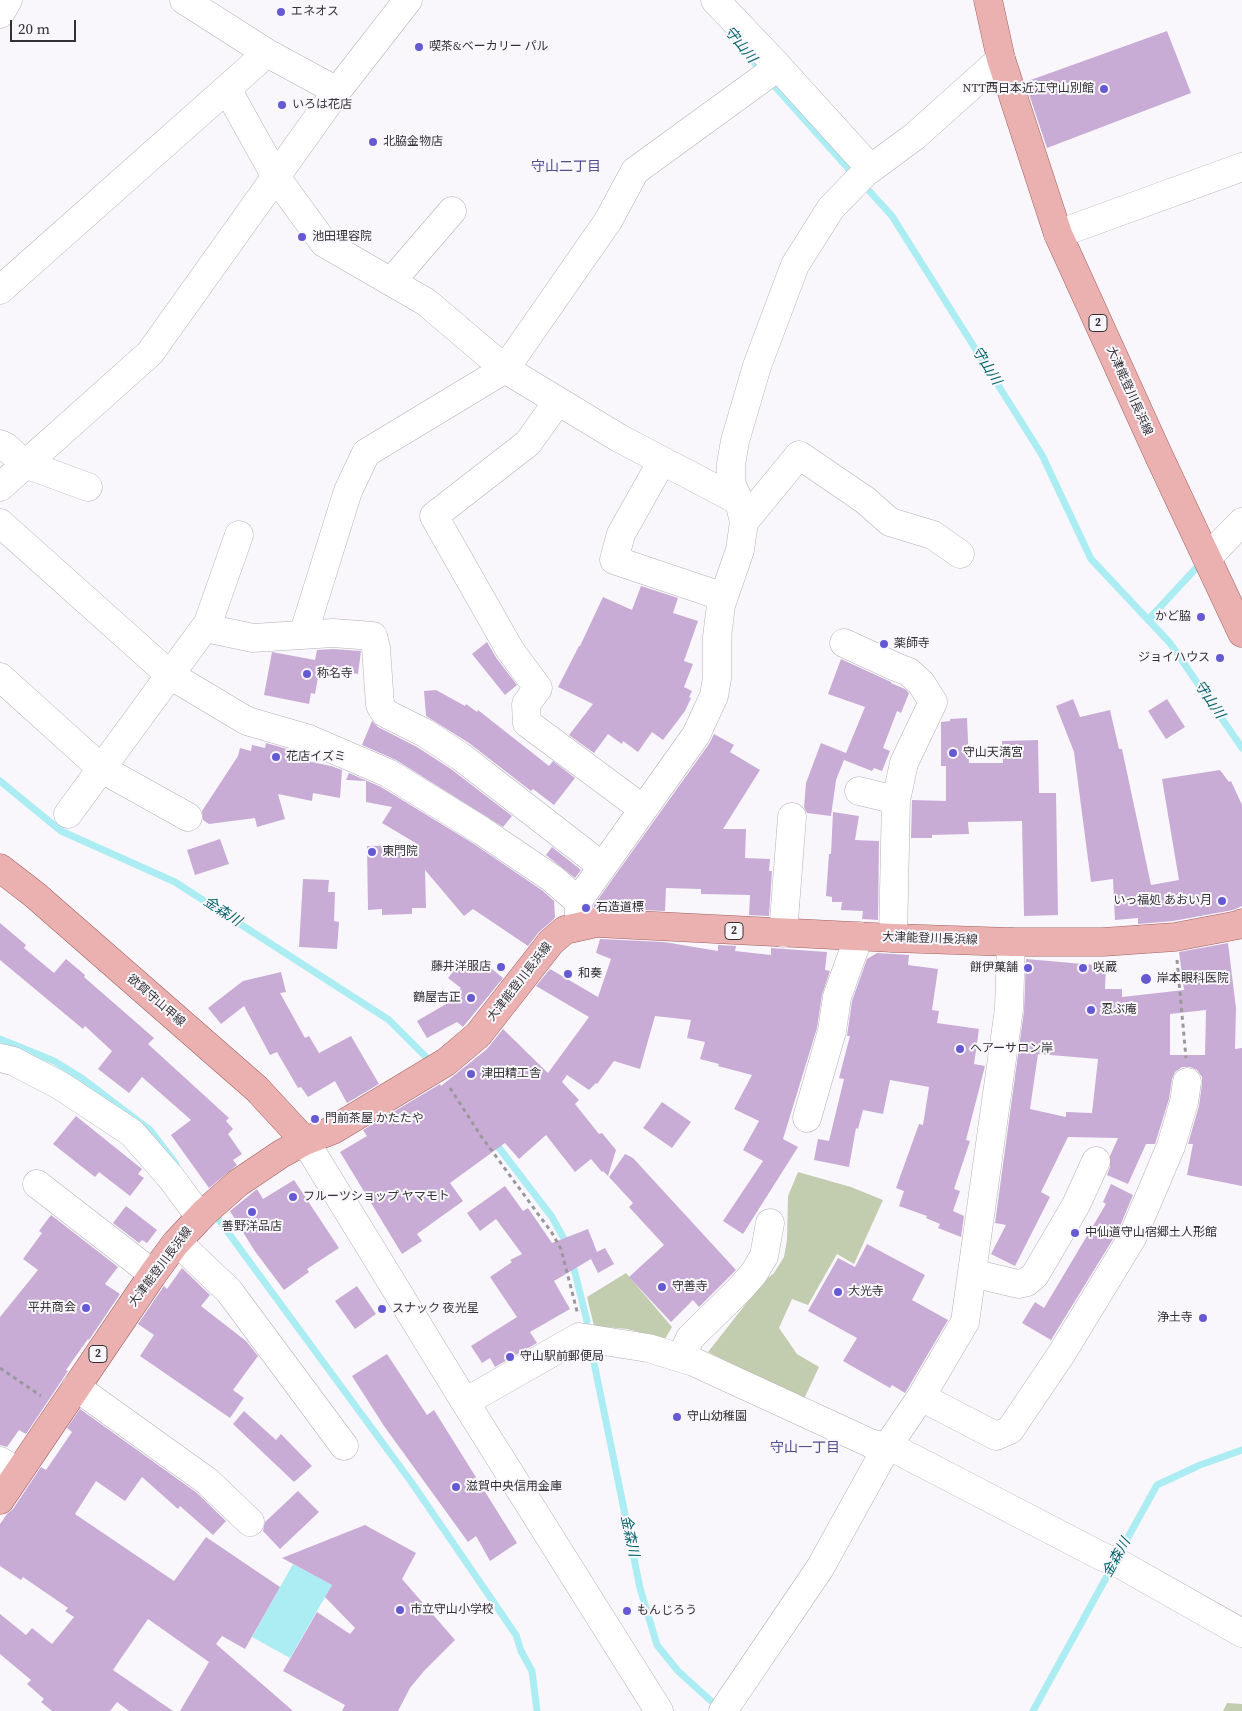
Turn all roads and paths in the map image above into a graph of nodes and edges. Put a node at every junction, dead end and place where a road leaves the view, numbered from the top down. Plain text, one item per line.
1 (8, 0) edge
2 (184, 0) edge
3 (408, 0) edge
4 (715, 0) edge
5 (988, 0) edge
6 (0, 14) edge
7 (267, 53) junction
8 (1001, 59) junction
9 (771, 72) junction
10 (227, 89) junction
11 (337, 91) junction
12 (1242, 167) edge
13 (864, 175) junction
14 (276, 177) junction
15 (452, 212) dead end
16 (1058, 234) junction
17 (392, 282) junction
18 (0, 290) edge
19 (505, 369) junction
20 (558, 401) junction
21 (0, 444) edge
22 (662, 461) junction
23 (25, 464) junction
24 (0, 487) edge
25 (88, 487) dead end
26 (742, 511) junction
27 (1242, 522) edge
28 (0, 523) edge
29 (239, 535) dead end
30 (960, 554) dead end
31 (1208, 558) junction
32 (724, 597) junction
33 (1240, 621) edge
34 (206, 626) junction
35 (303, 635) junction
36 (844, 643) dead end
37 (170, 675) junction
38 (0, 677) edge
39 (102, 768) junction
40 (859, 791) dead end
41 (896, 800) junction
42 (643, 810) junction
43 (68, 814) dead end
44 (188, 817) dead end
45 (792, 818) dead end
46 (602, 866) junction
47 (1, 871) edge
48 (579, 913) junction
49 (1240, 930) edge
50 (782, 933) junction
51 (858, 936) junction
52 (1175, 937) junction
53 (893, 938) junction
54 (1011, 942) junction
55 (0, 1058) edge
56 (434, 1069) junction
57 (1187, 1082) joint
58 (808, 1118) dead end
59 (305, 1141) junction
60 (1096, 1162) dead end
61 (37, 1184) dead end
62 (207, 1210) junction
63 (770, 1223) dead end
64 (175, 1244) junction
65 (972, 1273) junction
66 (153, 1274) junction
67 (582, 1338) junction
68 (681, 1358) junction
69 (0, 1368) edge
70 (76, 1387) junction
71 (921, 1397) junction
72 (464, 1402) junction
73 (60, 1409) junction
74 (344, 1446) dead end
75 (887, 1447) junction
76 (9, 1467) edge
77 (0, 1500) edge
78 (250, 1522) dead end
79 (1242, 1633) edge
80 (658, 1711) edge
81 (723, 1711) edge

1 - 6 street
2 - 7 street
3 - 11 street
4 - 9 street
5 - 8 main road, 大津能登川長浜線 / 2
7 - 10 street
7 - 11 street
8 - 13 street
8 - 16 main road, 大津能登川長浜線 / 2
9 - 13 street
9 - 19 street
10 - 14 street
10 - 18 street
11 - 14 street
12 - 16 street
13 - 26 street
14 - 17 street
14 - 23 street
15 - 17 street
16 - 31 main road, 大津能登川長浜線 / 2
17 - 19 street
19 - 20 street
19 - 35 street
20 - 22 street
20 - 42 street
21 - 23 street
22 - 26 street
22 - 32 street
23 - 24 street
23 - 25 street
26 - 30 street
26 - 32 street
27 - 31 street
28 - 37 street
29 - 34 street
31 - 33 main road, 大津能登川長浜線 / 2
32 - 42 street
34 - 35 street
34 - 37 street
35 - 46 street
36 - 41 street
37 - 39 street
37 - 48 street
38 - 39 street
39 - 43 street
39 - 44 street
40 - 41 street
41 - 53 street
42 - 46 street
45 - 50 street
46 - 48 street
47 - 59 main road, 欲賀守山甲線
48 - 50 main road, 大津能登川長浜線 / 2
48 - 56 main road, 大津能登川長浜線 / 2
49 - 52 main road, 大津能登川長浜線 / 2
50 - 51 main road, 大津能登川長浜線 / 2
51 - 53 main road, 大津能登川長浜線 / 2
51 - 58 street
52 - 54 main road, 大津能登川長浜線 / 2
52 - 57 path
53 - 54 main road, 大津能登川長浜線 / 2
54 - 65 street
55 - 62 street
56 - 59 main road, 大津能登川長浜線 / 2
56 - 67 path
57 - 71 street
59 - 62 main road, 大津能登川長浜線 / 2
59 - 72 street
60 - 65 street
61 - 66 street
62 - 64 main road, 大津能登川長浜線 / 2
63 - 68 street
64 - 66 main road, 大津能登川長浜線 / 2
64 - 74 street
65 - 71 street
66 - 70 main road, 大津能登川長浜線 / 2
67 - 68 street
67 - 72 street
68 - 75 street
69 - 73 path
70 - 73 main road, 大津能登川長浜線 / 2
70 - 78 street
71 - 75 street
72 - 80 street
73 - 76 main road, 大津能登川長浜線 / 2
75 - 79 street
75 - 81 street
76 - 77 main road, 大津能登川長浜線 / 2

